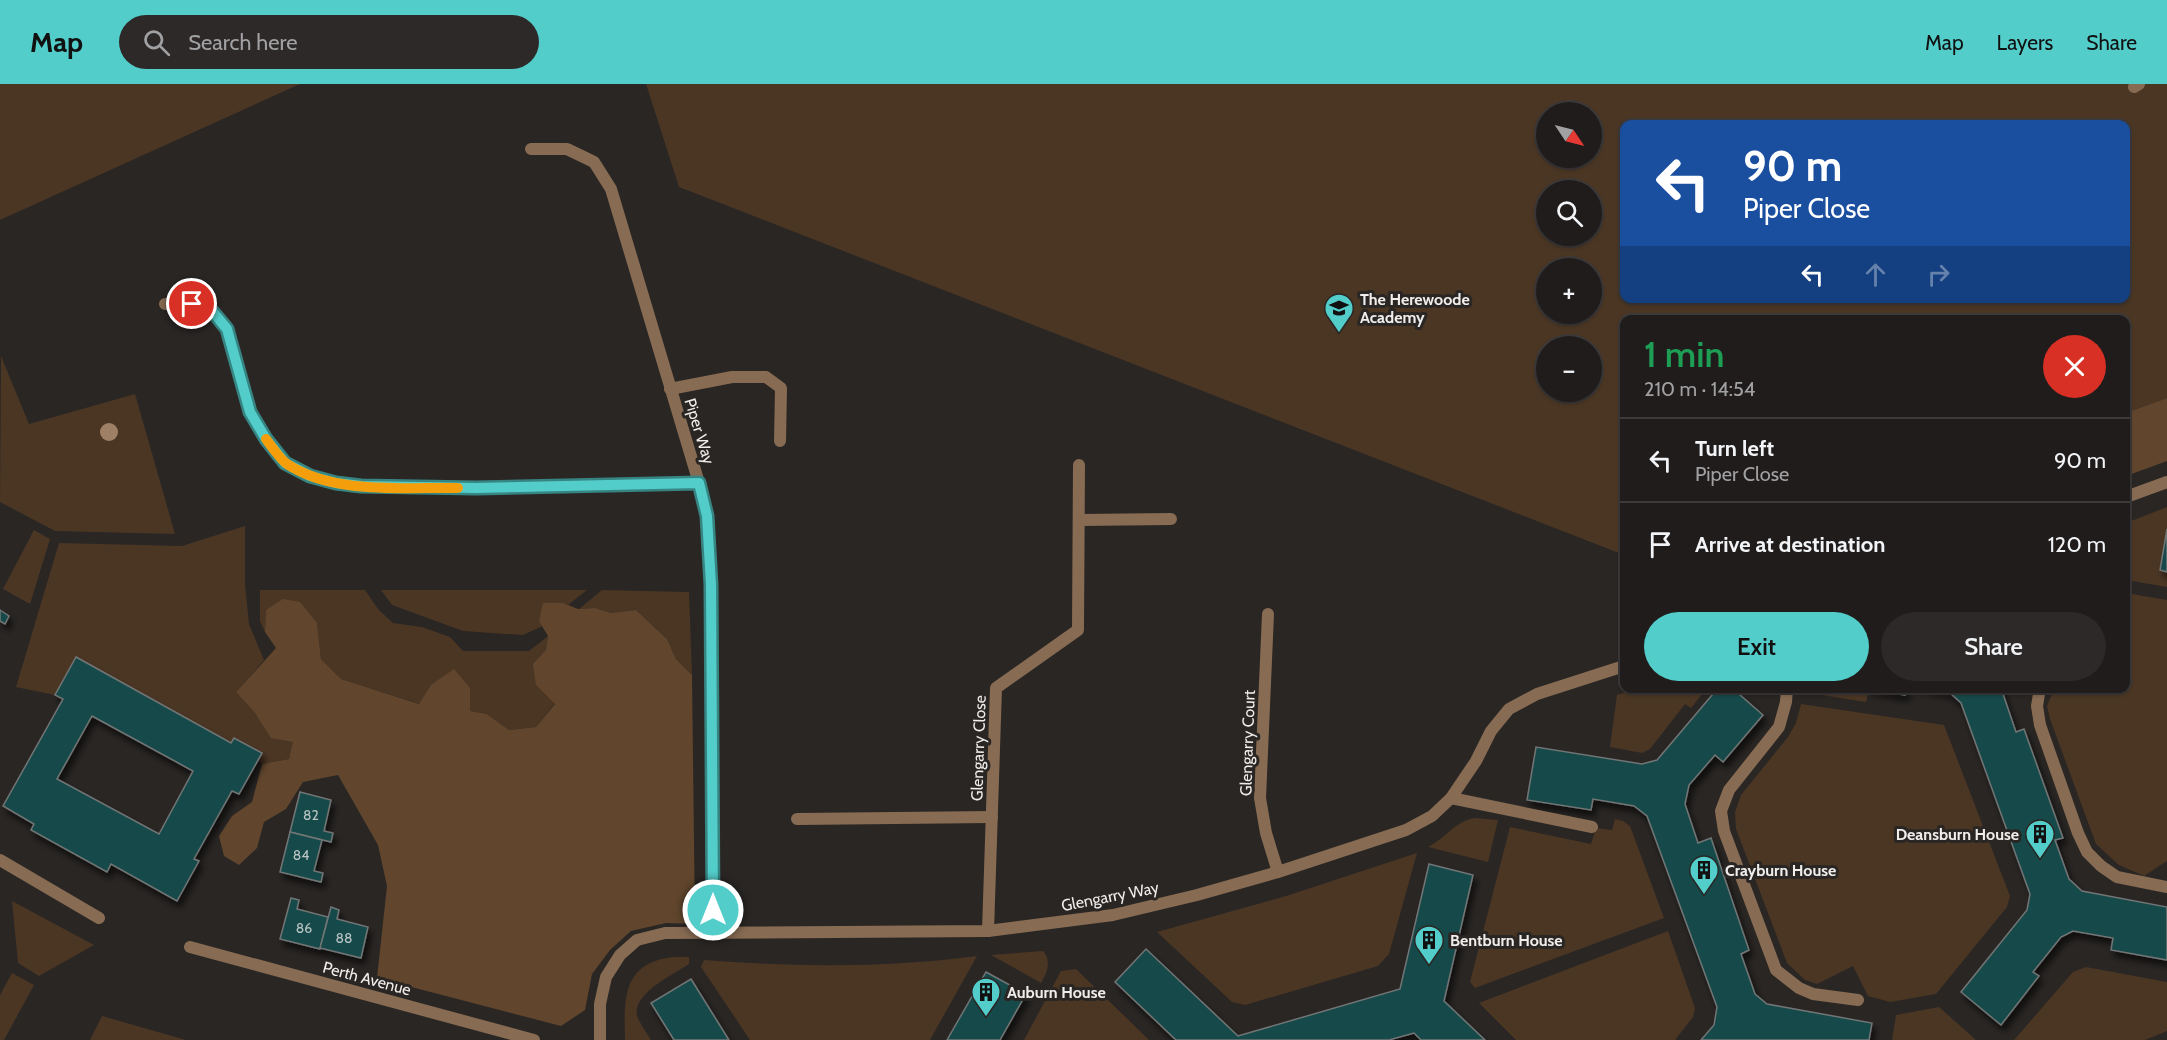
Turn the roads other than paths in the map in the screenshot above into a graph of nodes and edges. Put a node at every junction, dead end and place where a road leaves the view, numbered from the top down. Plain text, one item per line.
1 (531, 149) dead end
2 (165, 304) dead end
3 (670, 389) junction
4 (780, 441) dead end
5 (1079, 465) dead end
6 (2167, 482) edge
7 (699, 483) junction
8 (2130, 496) edge
9 (1171, 519) dead end
10 (1079, 520) junction
11 (1268, 614) dead end
12 (1620, 667) edge
13 (1787, 693) edge
14 (2039, 693) edge
15 (1451, 798) junction
16 (992, 817) junction
17 (798, 819) dead end
18 (1593, 827) dead end
19 (0, 860) edge
20 (1278, 872) junction
21 (2167, 887) edge
22 (99, 918) dead end
23 (988, 931) junction
24 (713, 933) junction
25 (190, 947) dead end
26 (1858, 1000) dead end
27 (534, 1040) edge
28 (600, 1040) edge

1 - 3 street, Piper Way
2 - 7 street
3 - 4 street
3 - 7 street, Piper Way
5 - 10 street, Glengarry Close
6 - 8 street
7 - 24 street, Piper Way
9 - 10 street
10 - 16 street, Glengarry Close
11 - 20 street, Glengarry Court
12 - 15 street, Glengarry Way
13 - 26 street
14 - 21 street
15 - 18 street
15 - 20 street, Glengarry Way
16 - 17 street
16 - 23 street, Glengarry Close
19 - 22 street
20 - 23 street, Glengarry Way
23 - 24 street, Glengarry Way
24 - 28 street, Glengarry Way
25 - 27 street, Perth Avenue

